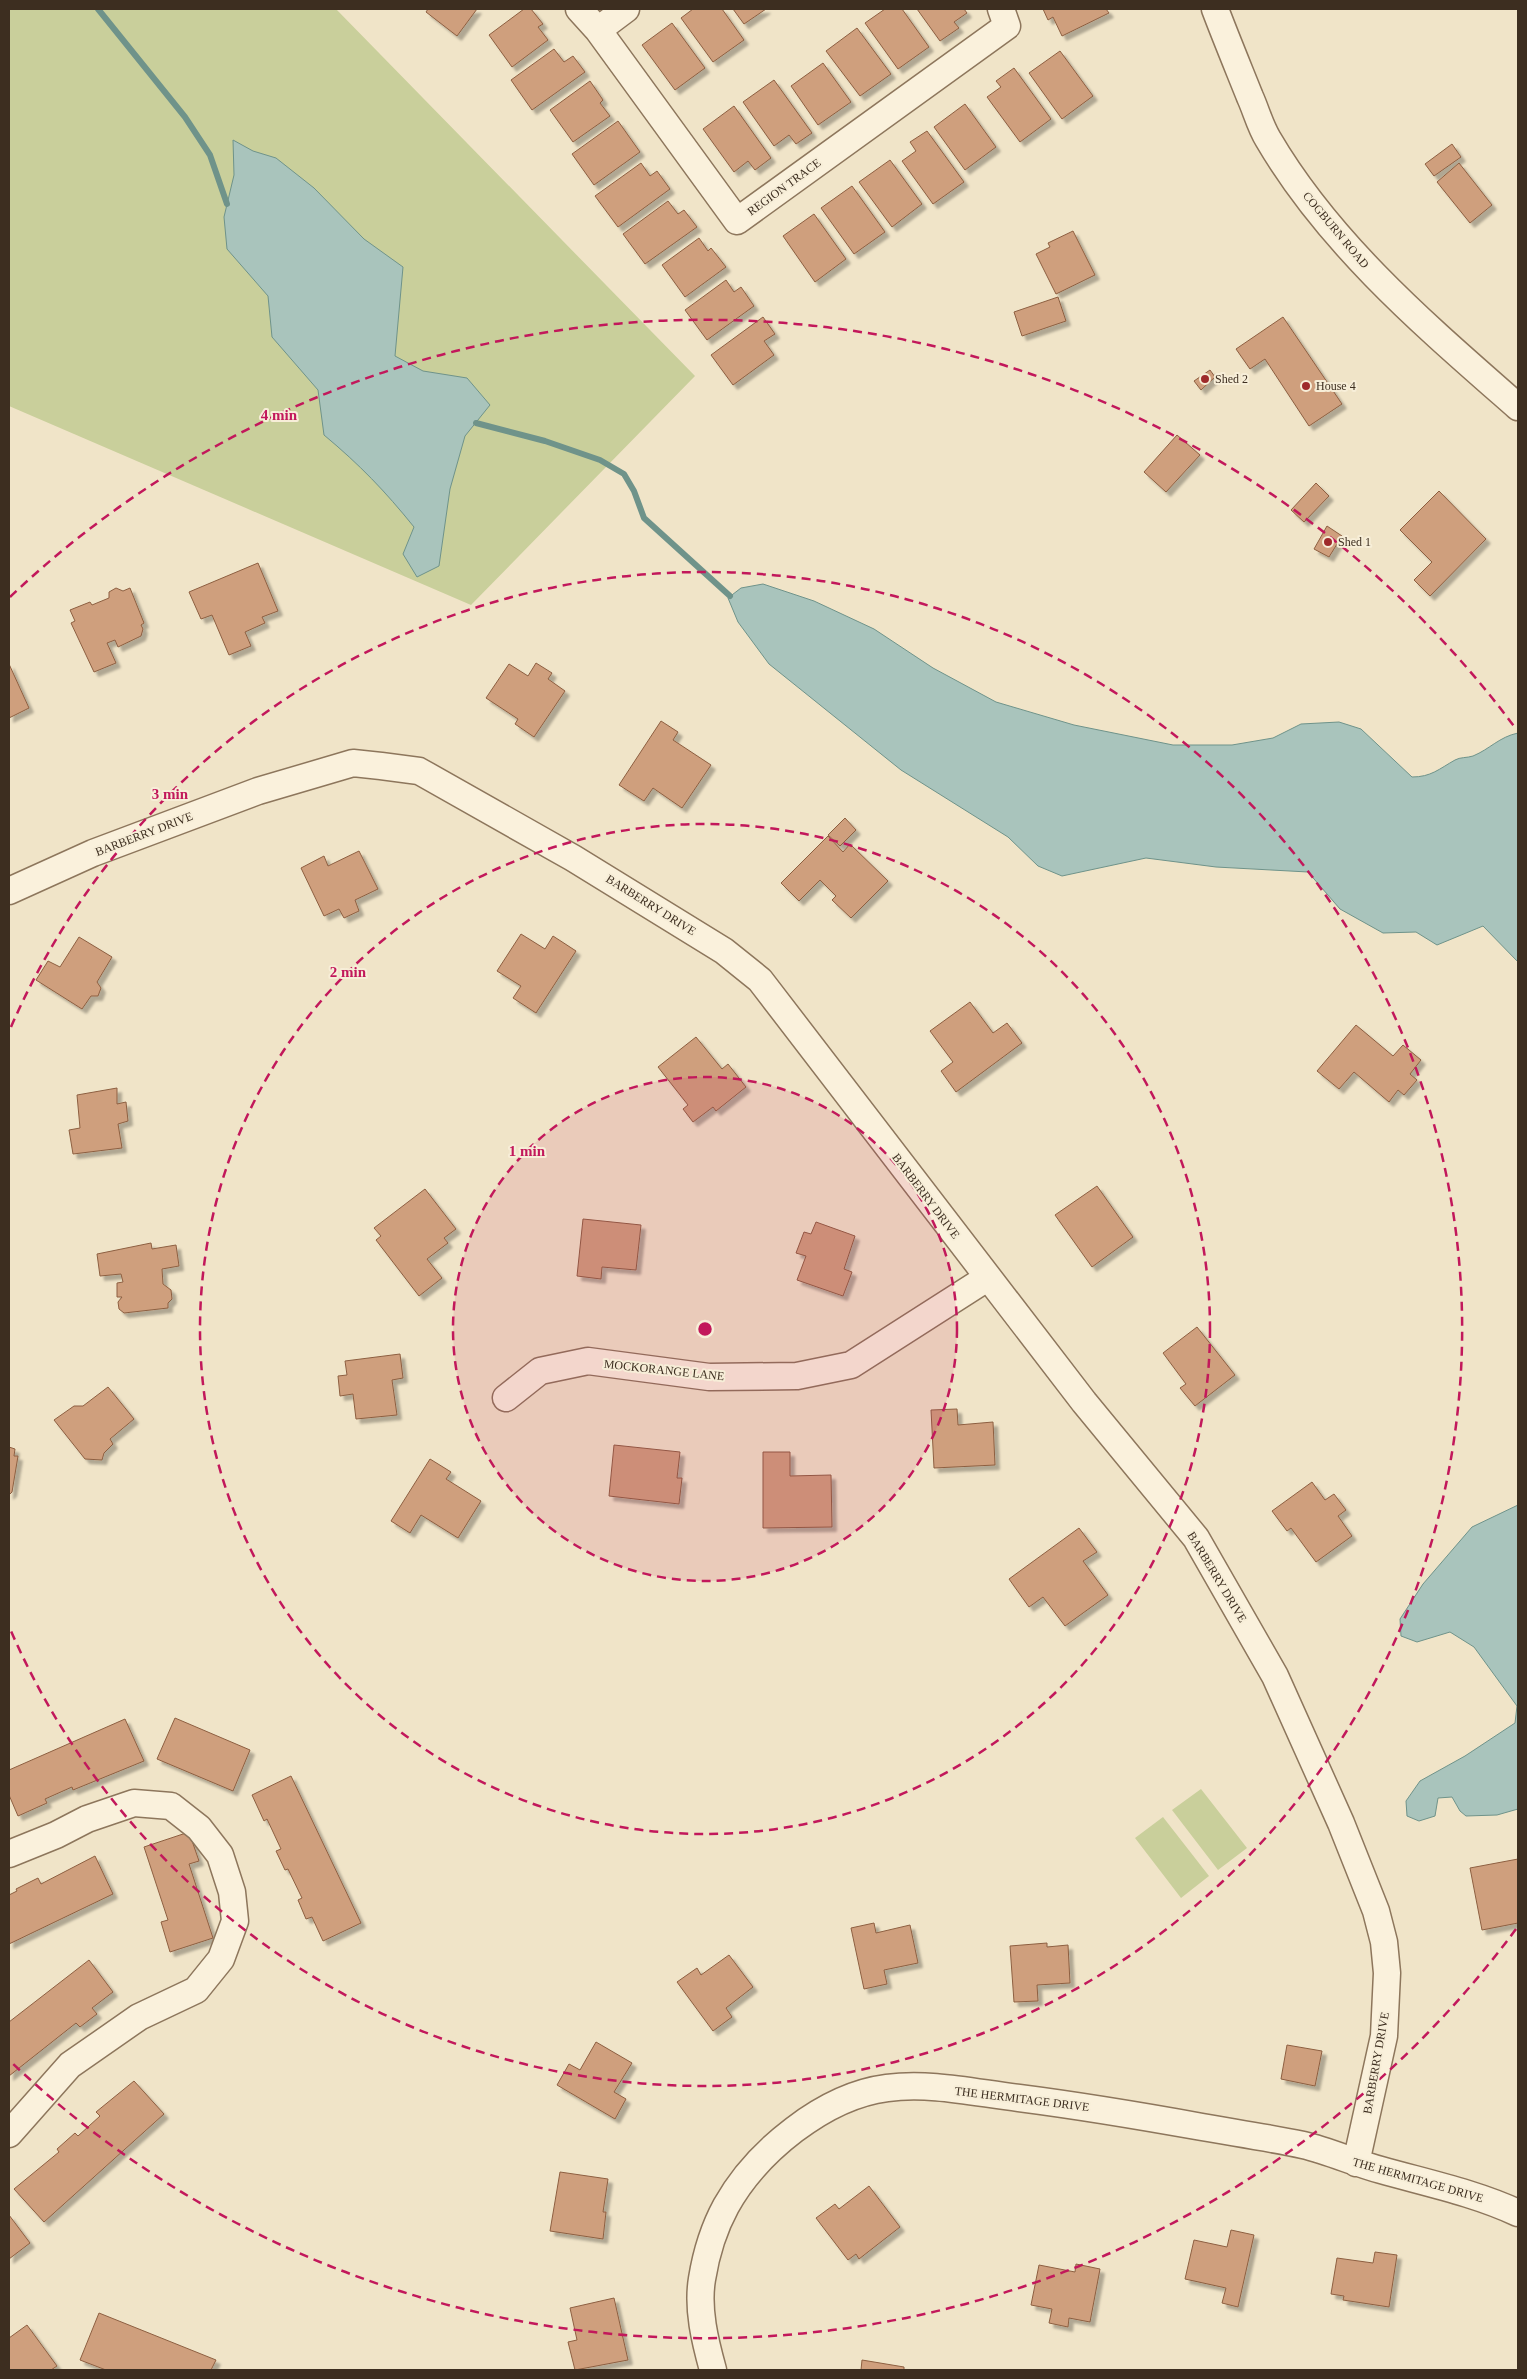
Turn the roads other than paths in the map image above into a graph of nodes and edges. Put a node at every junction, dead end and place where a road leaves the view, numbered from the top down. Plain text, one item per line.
1 (579, 9) edge
2 (626, 9) edge
3 (1001, 9) edge
4 (1214, 9) edge
5 (598, 30) junction
6 (1518, 406) edge
7 (9, 891) edge
8 (986, 1278) junction
9 (506, 1398) dead end
10 (9, 1854) edge
11 (9, 2134) edge
12 (1356, 2163) junction
13 (1518, 2213) edge
14 (713, 2370) edge

1 - 5 street, REGION TRACE
2 - 5 street
3 - 5 street, REGION TRACE
4 - 6 street, COGBURN ROAD
7 - 8 street, BARBERRY DRIVE
8 - 9 street, MOCKORANGE LANE
8 - 12 street, BARBERRY DRIVE
10 - 11 street
12 - 13 street, THE HERMITAGE DRIVE
12 - 14 street, THE HERMITAGE DRIVE

